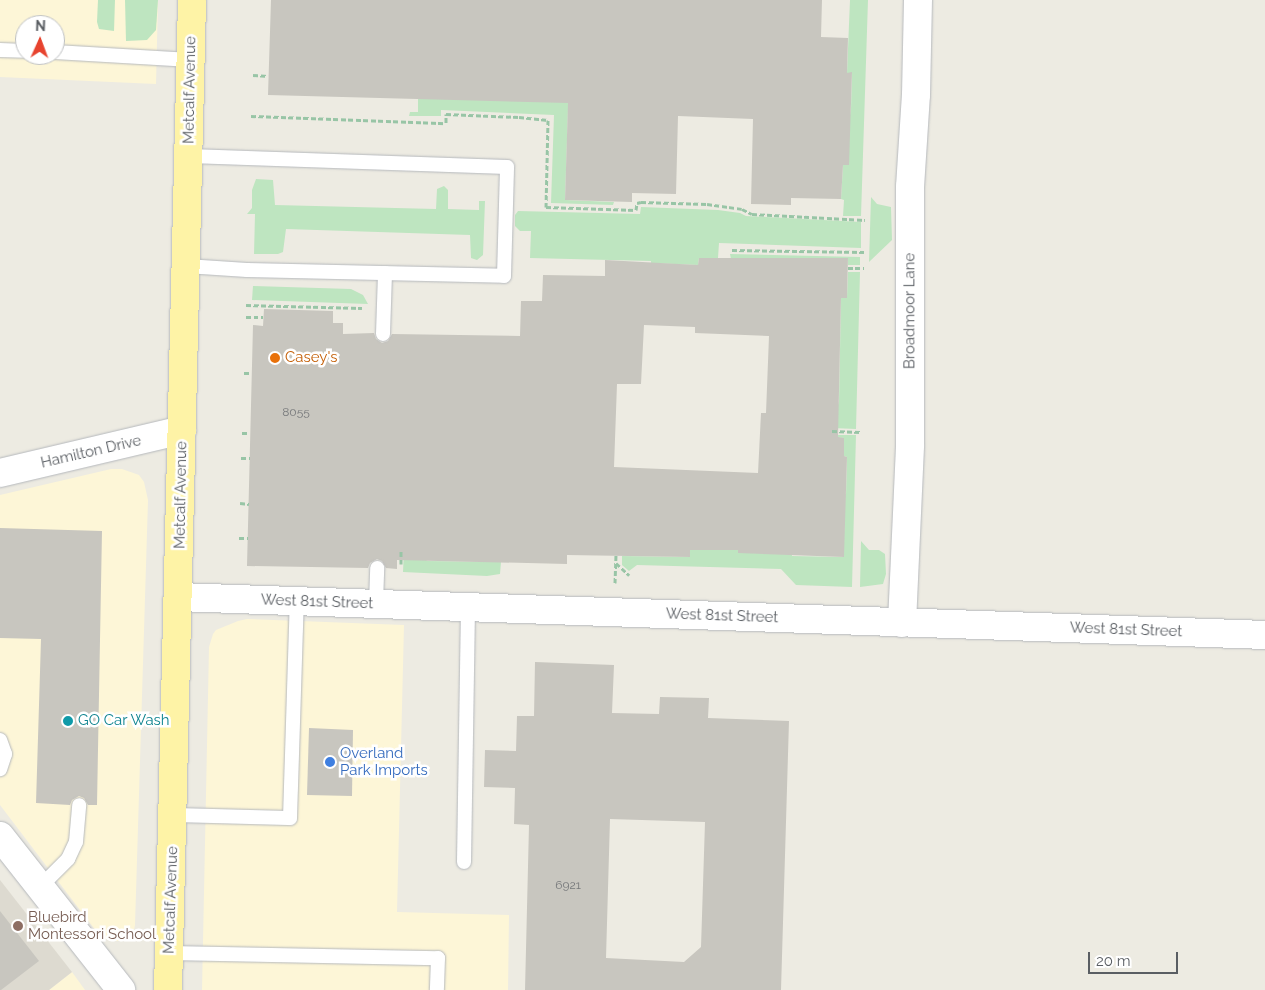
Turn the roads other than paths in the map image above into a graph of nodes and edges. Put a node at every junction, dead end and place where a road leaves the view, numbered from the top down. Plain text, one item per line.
1 (192, 0) edge
2 (918, 0) edge
3 (0, 50) edge
4 (15, 51) edge
5 (65, 53) edge
6 (191, 60) junction
7 (189, 156) junction
8 (186, 266) junction
9 (385, 273) junction
10 (383, 334) dead end
11 (182, 430) junction
12 (0, 473) edge
13 (377, 568) dead end
14 (178, 597) junction
15 (297, 601) junction
16 (376, 604) junction
17 (468, 607) junction
18 (902, 623) junction
19 (1265, 635) edge
20 (0, 740) edge
21 (0, 769) edge
22 (79, 805) dead end
23 (173, 815) junction
24 (0, 836) edge
25 (464, 862) dead end
26 (40, 887) junction
27 (169, 953) junction
28 (121, 990) edge
29 (168, 990) edge
30 (437, 990) edge

1 - 6 main road, Metcalf Avenue
2 - 18 street, Broadmoor Lane
3 - 4 lane
5 - 6 lane
6 - 7 main road, Metcalf Avenue
7 - 8 main road, Metcalf Avenue
7 - 9 lane
8 - 9 lane
8 - 11 main road, Metcalf Avenue
9 - 10 lane
11 - 12 street, Hamilton Drive
11 - 14 main road, Metcalf Avenue
13 - 16 lane
14 - 15 street, West 81st Street
14 - 23 main road, Metcalf Avenue
15 - 16 street, West 81st Street
15 - 23 lane
16 - 17 street, West 81st Street
17 - 18 street, West 81st Street
17 - 25 lane
18 - 19 street, West 81st Street
20 - 21 lane
22 - 26 lane
23 - 27 main road, Metcalf Avenue
24 - 26 street
26 - 28 street
27 - 29 main road, Metcalf Avenue
27 - 30 lane

